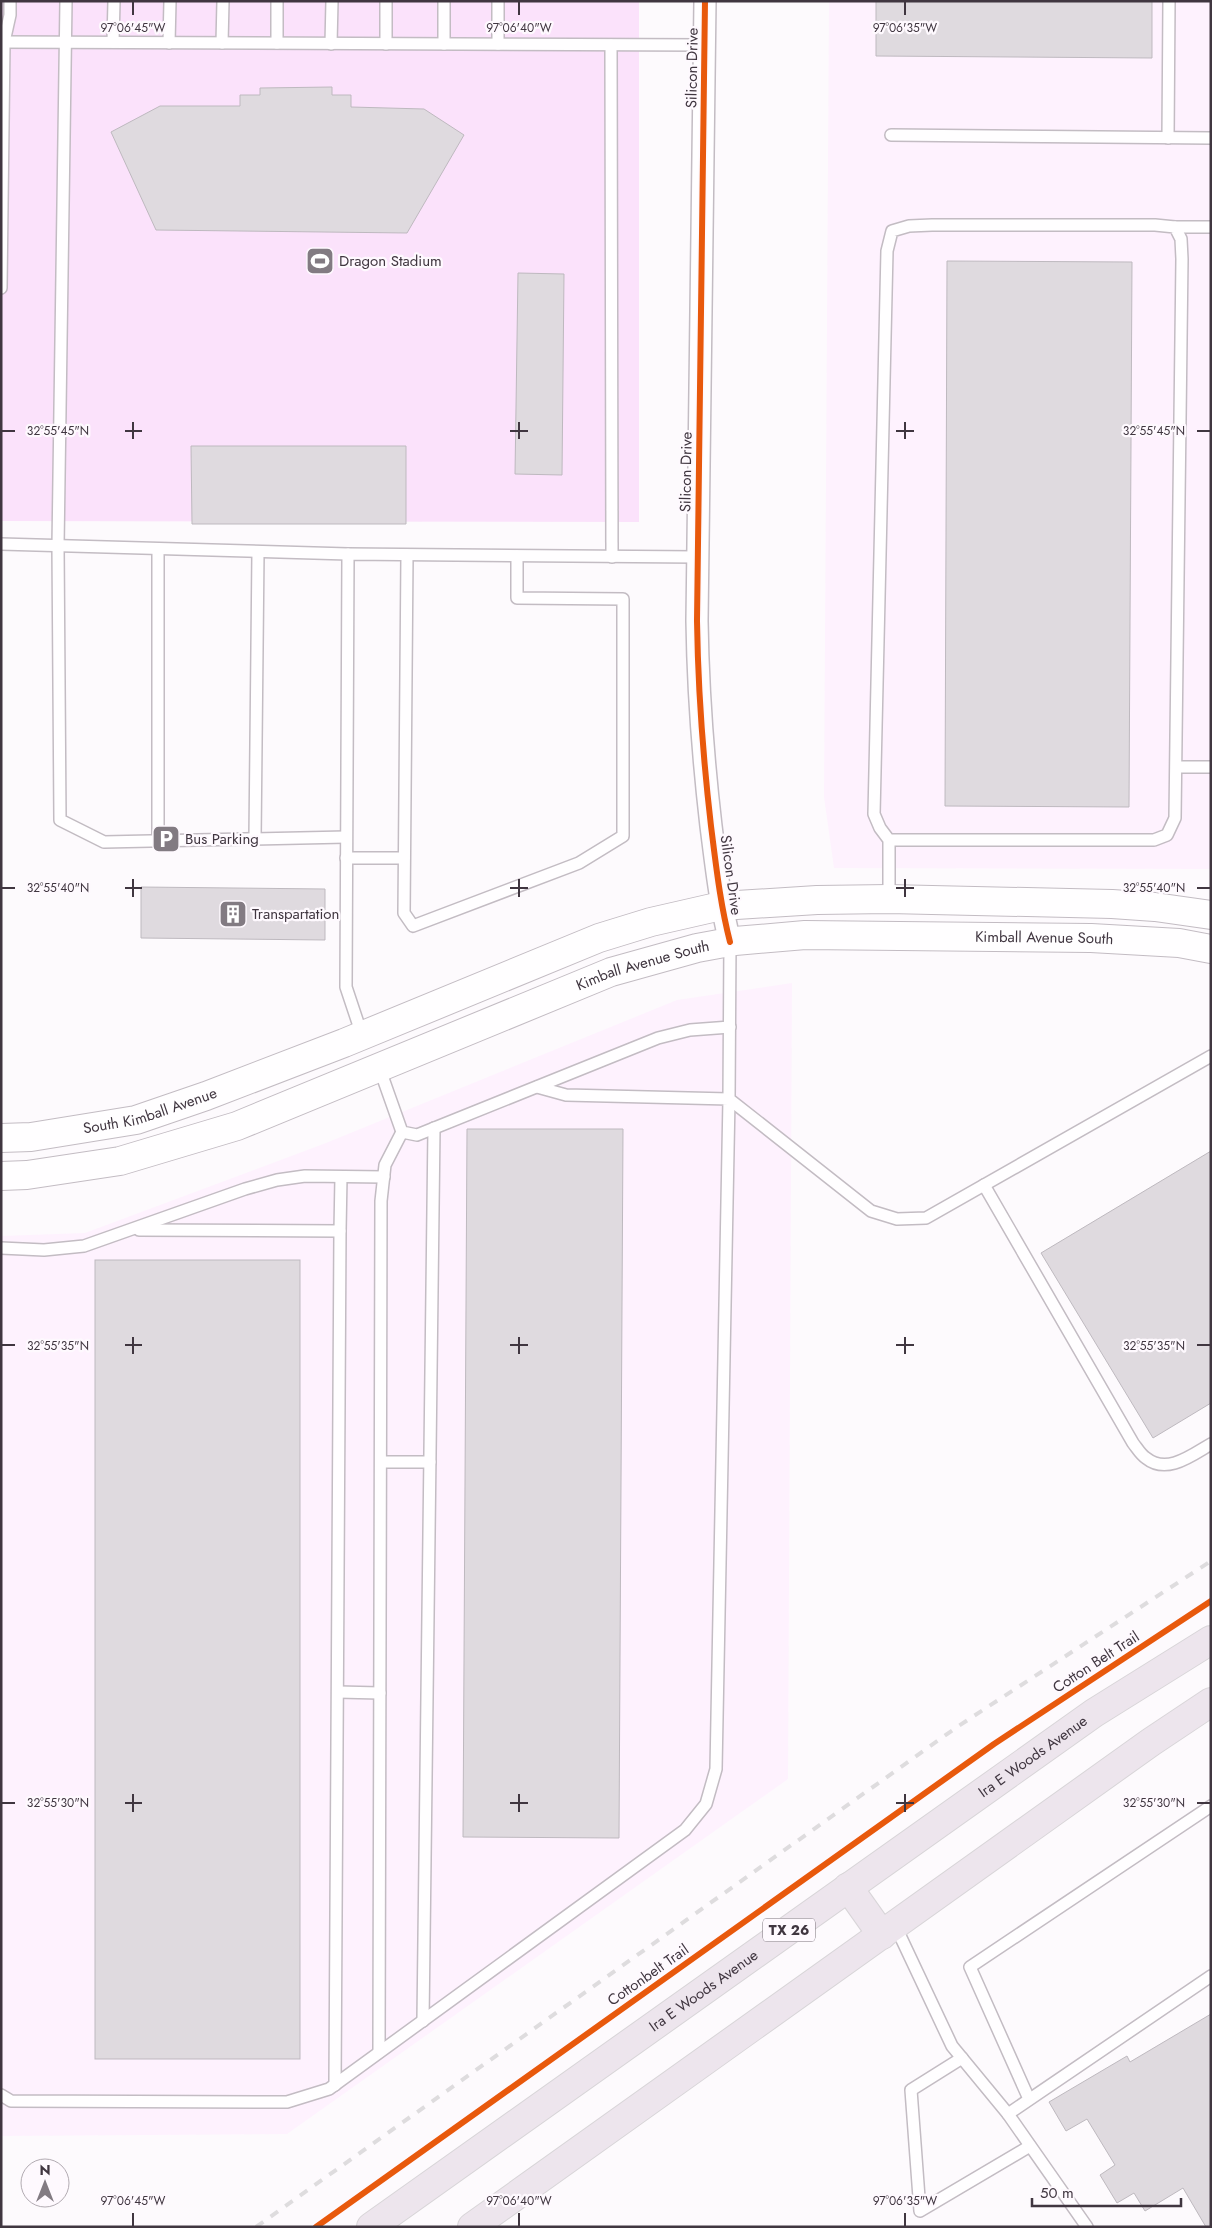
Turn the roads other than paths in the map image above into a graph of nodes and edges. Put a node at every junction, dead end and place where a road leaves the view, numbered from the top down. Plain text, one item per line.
1 (10, 1) edge
2 (66, 1) edge
3 (114, 1) edge
4 (170, 1) edge
5 (223, 1) edge
6 (277, 1) edge
7 (332, 1) edge
8 (386, 1) edge
9 (444, 1) edge
10 (498, 1) edge
11 (705, 1) edge
12 (1169, 1) edge
13 (2, 42) edge
14 (66, 42) junction
15 (113, 42) junction
16 (169, 42) junction
17 (222, 43) junction
18 (277, 43) junction
19 (331, 44) junction
20 (386, 44) junction
21 (444, 44) junction
22 (498, 44) junction
23 (610, 45) junction
24 (705, 45) junction
25 (890, 135) dead end
26 (1168, 138) junction
27 (1211, 138) edge
28 (1175, 227) junction
29 (1211, 227) edge
30 (1, 288) edge
31 (1, 544) edge
32 (58, 546) junction
33 (158, 549) junction
34 (258, 552) junction
35 (348, 554) junction
36 (407, 555) junction
37 (517, 556) junction
38 (612, 557) junction
39 (698, 557) junction
40 (1177, 767) junction
41 (1211, 767) edge
42 (346, 837) junction
43 (255, 838) junction
44 (889, 840) junction
45 (158, 841) junction
46 (346, 858) junction
47 (404, 858) junction
48 (889, 900) junction
49 (720, 906) junction
50 (1211, 915) edge
51 (730, 942) junction
52 (1211, 949) edge
53 (730, 1027) junction
54 (362, 1036) junction
55 (1211, 1056) edge
56 (379, 1067) junction
57 (537, 1087) junction
58 (729, 1099) junction
59 (434, 1128) junction
60 (402, 1132) junction
61 (1, 1138) edge
62 (1, 1176) edge
63 (341, 1177) junction
64 (384, 1177) junction
65 (984, 1185) junction
66 (131, 1230) junction
67 (340, 1231) junction
68 (1, 1248) edge
69 (1211, 1444) edge
70 (381, 1462) junction
71 (430, 1462) junction
72 (1211, 1640) edge
73 (338, 1692) junction
74 (380, 1694) junction
75 (1211, 1702) edge
76 (1211, 1806) edge
77 (848, 1887) junction
78 (888, 1930) junction
79 (1211, 1976) edge
80 (423, 2021) junction
81 (379, 2052) junction
82 (962, 2058) junction
83 (335, 2085) junction
84 (1, 2096) edge
85 (1029, 2099) junction
86 (1008, 2114) junction
87 (1030, 2146) junction
88 (371, 2227) edge
89 (472, 2227) edge
90 (1087, 2227) edge

1 - 13 lane
2 - 14 lane
3 - 15 lane
4 - 16 lane
5 - 17 lane
6 - 18 lane
7 - 19 lane
8 - 20 lane
9 - 21 lane
10 - 22 lane
11 - 24 street, Silicon Drive
12 - 26 lane
13 - 14 lane
13 - 30 lane
14 - 15 lane
14 - 32 lane
15 - 16 lane
16 - 17 lane
17 - 18 lane
18 - 19 lane
19 - 20 lane
20 - 21 lane
21 - 22 lane
22 - 23 lane
23 - 24 lane
23 - 38 lane
24 - 39 street, Silicon Drive
25 - 26 lane
26 - 27 lane
28 - 29 lane
28 - 40 lane
28 - 44 lane
31 - 32 lane
32 - 33 lane
32 - 45 lane
33 - 34 lane
33 - 45 lane
34 - 35 lane
34 - 43 lane
35 - 36 lane
35 - 42 lane
36 - 37 lane
36 - 47 lane
37 - 38 lane
37 - 47 lane
38 - 39 lane
39 - 49 street, Silicon Drive
40 - 41 lane
40 - 44 lane
42 - 43 lane
42 - 46 lane
43 - 45 lane
44 - 48 lane
46 - 47 lane
46 - 54 lane
48 - 49 main road
48 - 50 main road
49 - 51 street, Silicon Drive
49 - 54 main road
51 - 52 main road, Kimball Avenue South
51 - 53 lane
51 - 56 main road, Kimball Avenue South
53 - 57 lane
53 - 58 lane
54 - 56 main road
54 - 61 main road, South Kimball Avenue
55 - 65 lane
56 - 60 lane
56 - 62 main road, Kimball Avenue South
57 - 58 lane
57 - 59 lane
58 - 65 lane
58 - 80 lane
59 - 60 lane
59 - 71 lane
60 - 64 lane
63 - 64 lane
63 - 66 lane
63 - 67 lane
64 - 70 lane
65 - 69 lane
66 - 67 lane
66 - 68 lane
67 - 73 lane
70 - 71 lane
70 - 74 lane
71 - 80 lane
72 - 77 main road, Ira E Woods Avenue / TX 26
73 - 74 lane
73 - 83 lane
74 - 81 lane
75 - 78 main road
76 - 85 lane
77 - 78 main road
77 - 88 main road, Ira E Woods Avenue / TX 26
78 - 82 lane
78 - 89 main road
79 - 85 lane
80 - 81 lane
81 - 83 lane
82 - 86 lane
82 - 87 lane
83 - 84 lane
85 - 86 lane
86 - 87 lane
87 - 90 lane

